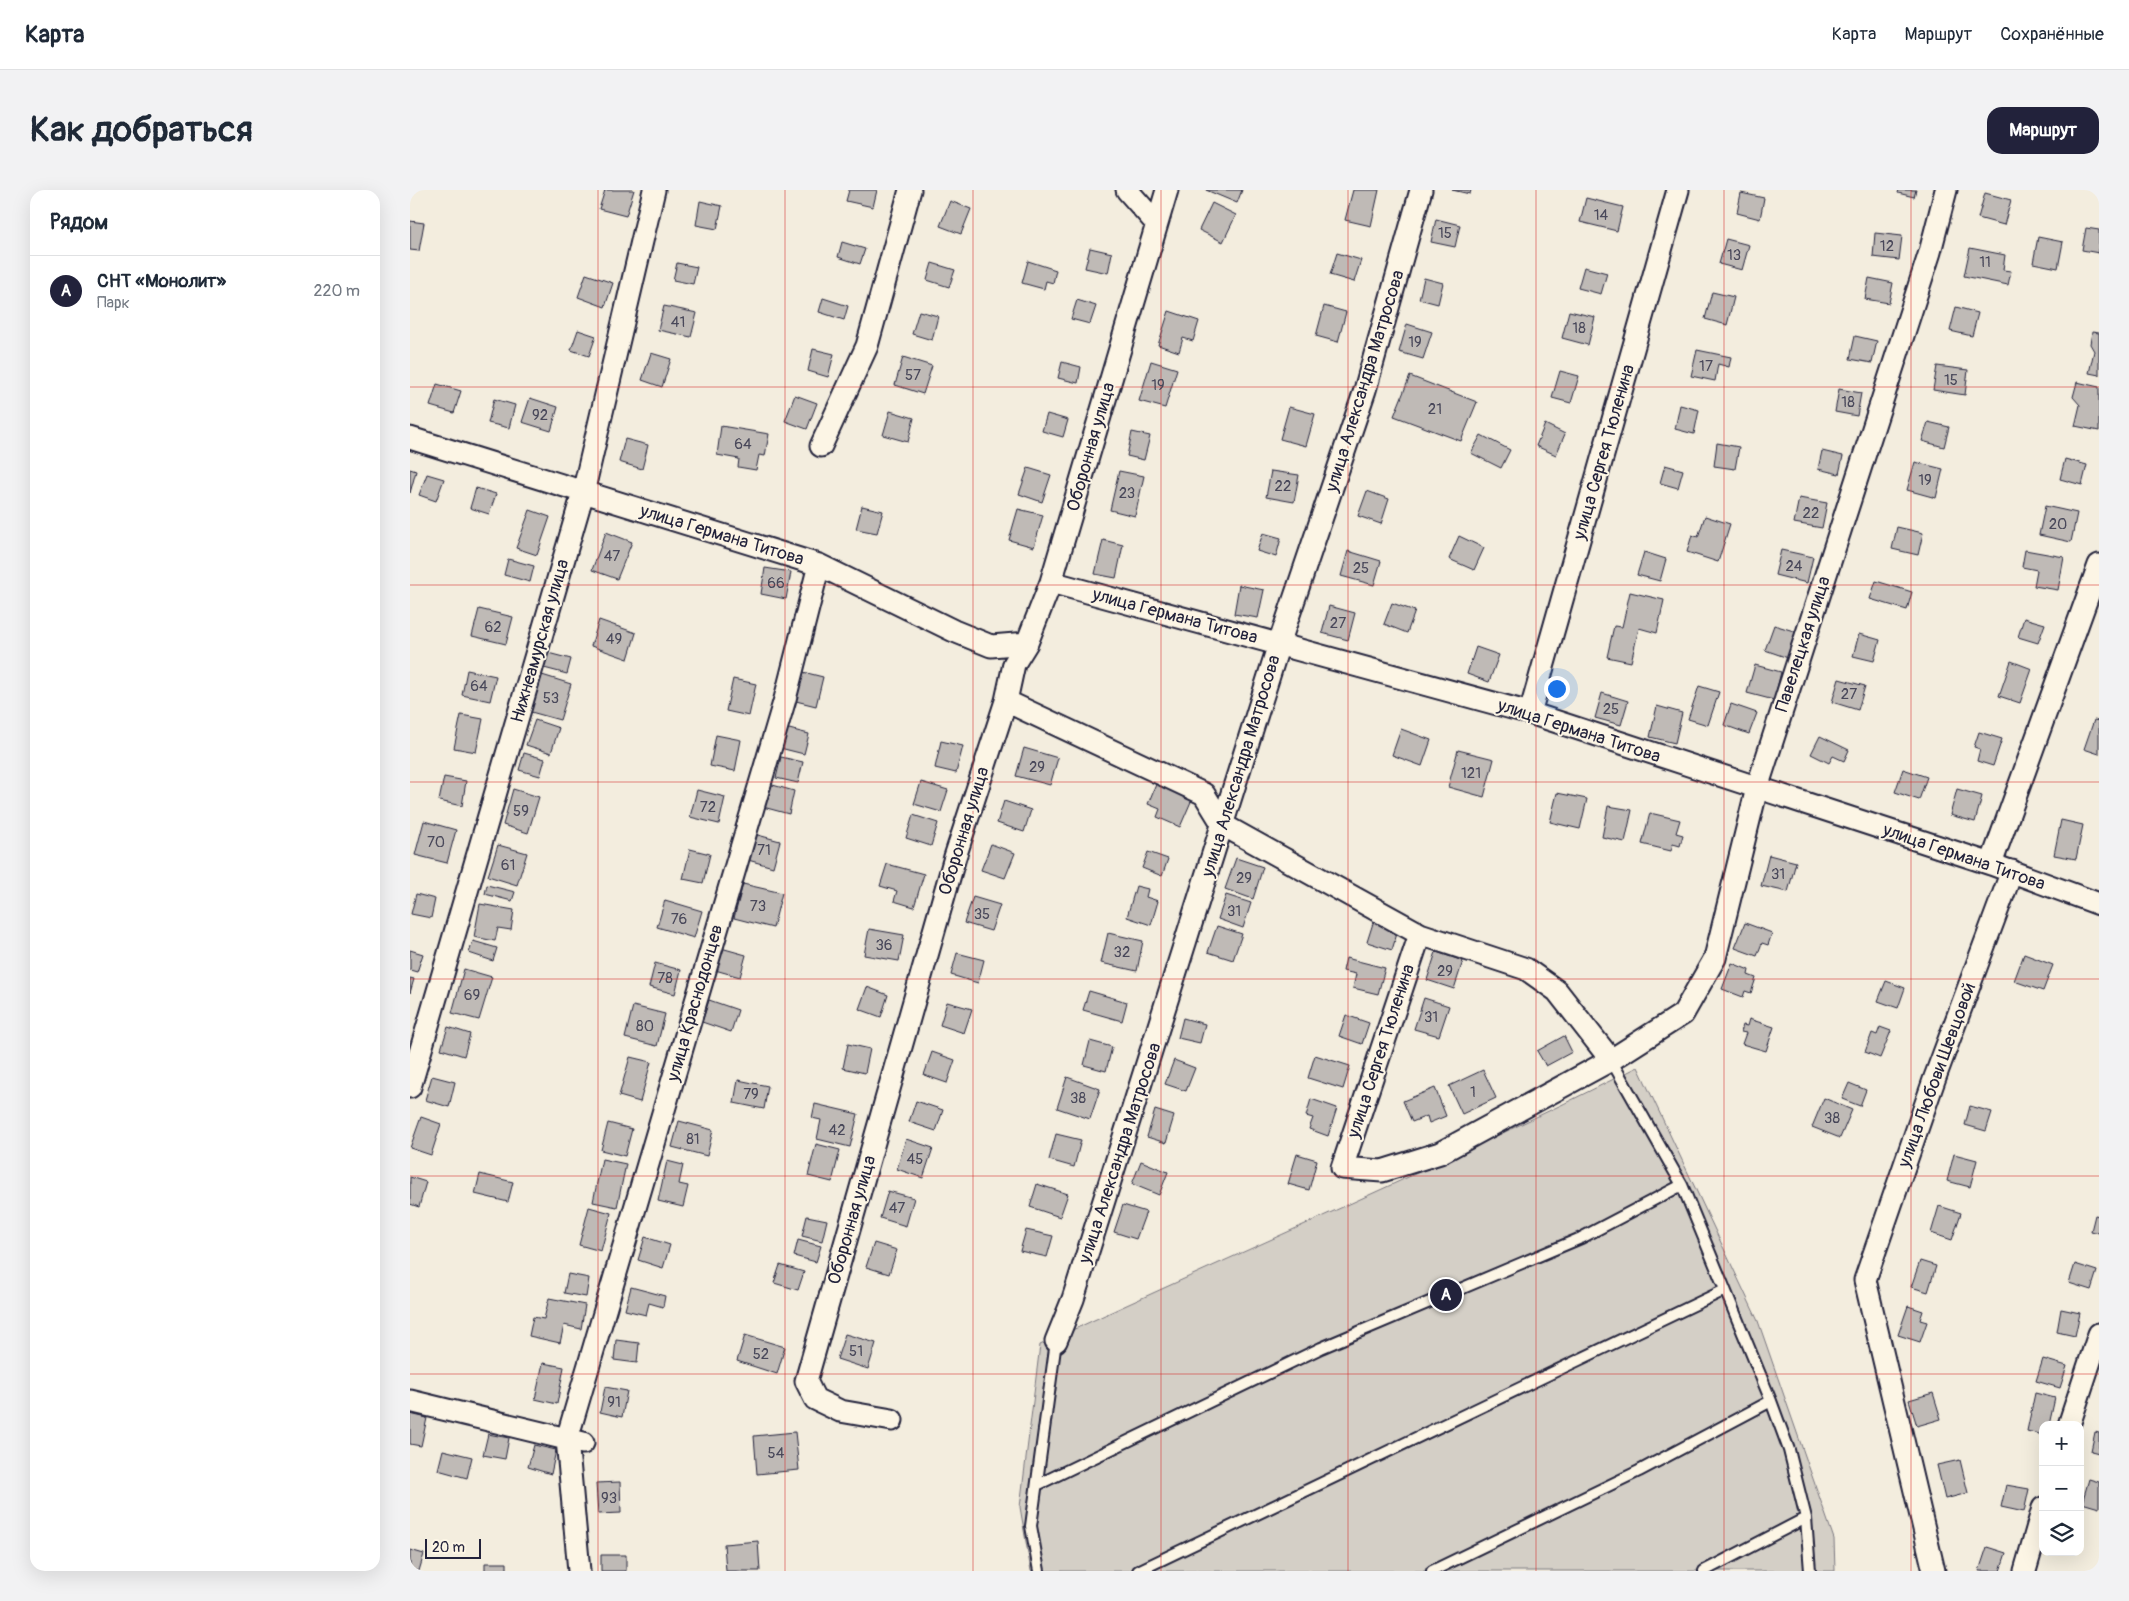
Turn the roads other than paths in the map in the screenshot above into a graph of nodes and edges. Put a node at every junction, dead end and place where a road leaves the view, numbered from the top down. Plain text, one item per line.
1 (654, 190) edge
2 (910, 190) edge
3 (1127, 190) edge
4 (1167, 190) edge
5 (1421, 190) edge
6 (1678, 190) edge
7 (1946, 190) edge
8 (1156, 224) junction
9 (410, 438) edge
10 (821, 446) dead end
11 (583, 493) junction
12 (819, 565) junction
13 (2099, 565) edge
14 (1052, 582) junction
15 (1027, 643) junction
16 (1279, 644) junction
17 (1006, 701) junction
18 (1530, 714) junction
19 (1757, 788) junction
20 (1223, 825) junction
21 (1992, 864) junction
22 (2012, 872) junction
23 (2099, 904) edge
24 (1420, 934) junction
25 (1611, 1060) junction
26 (410, 1087) edge
27 (1342, 1168) joint
28 (1682, 1185) junction
29 (1725, 1290) junction
30 (2099, 1334) edge
31 (1056, 1341) joint
32 (410, 1401) edge
33 (1771, 1401) junction
34 (892, 1420) dead end
35 (2070, 1421) edge
36 (575, 1441) junction
37 (1037, 1485) junction
38 (2042, 1511) edge
39 (1806, 1518) junction
40 (579, 1571) edge
41 (1039, 1571) edge
42 (1138, 1571) edge
43 (1432, 1571) edge
44 (1704, 1571) edge
45 (1810, 1571) edge
46 (1934, 1571) edge
47 (2025, 1571) edge

1 - 11 street, Нижнеамурская улица
2 - 10 street
3 - 8 street
4 - 8 street, Оборонная улица
5 - 16 street, улица Александра Матросова
6 - 18 street, улица Сергея Тюленина
7 - 19 street, Павелецкая улица
8 - 14 street, Оборонная улица
9 - 11 street, улица Германа Титова
11 - 12 street, улица Германа Титова
11 - 26 street, Нижнеамурская улица
12 - 15 street, улица Германа Титова
12 - 36 street, улица Краснодонцев
13 - 21 street
14 - 15 street, Оборонная улица
14 - 16 street, улица Германа Титова
15 - 17 street, Оборонная улица
16 - 18 street, улица Германа Титова
16 - 20 street, улица Александра Матросова
17 - 20 street
17 - 34 street, Оборонная улица
18 - 19 street, улица Германа Титова
19 - 21 street, улица Германа Титова
19 - 25 street, Павелецкая улица
20 - 24 street
20 - 31 street, улица Александра Матросова
21 - 22 street, улица Германа Титова
22 - 23 street, улица Германа Титова
22 - 46 street, улица Любови Шевцовой
24 - 25 street
24 - 27 street, улица Сергея Тюленина
25 - 27 street, Павелецкая улица
25 - 28 lane
28 - 29 lane
28 - 37 lane
29 - 33 lane
29 - 42 lane
30 - 35 street
31 - 37 lane
32 - 36 street
33 - 39 lane
33 - 43 lane
36 - 40 street
37 - 41 lane
38 - 47 street
39 - 44 lane
39 - 45 lane

